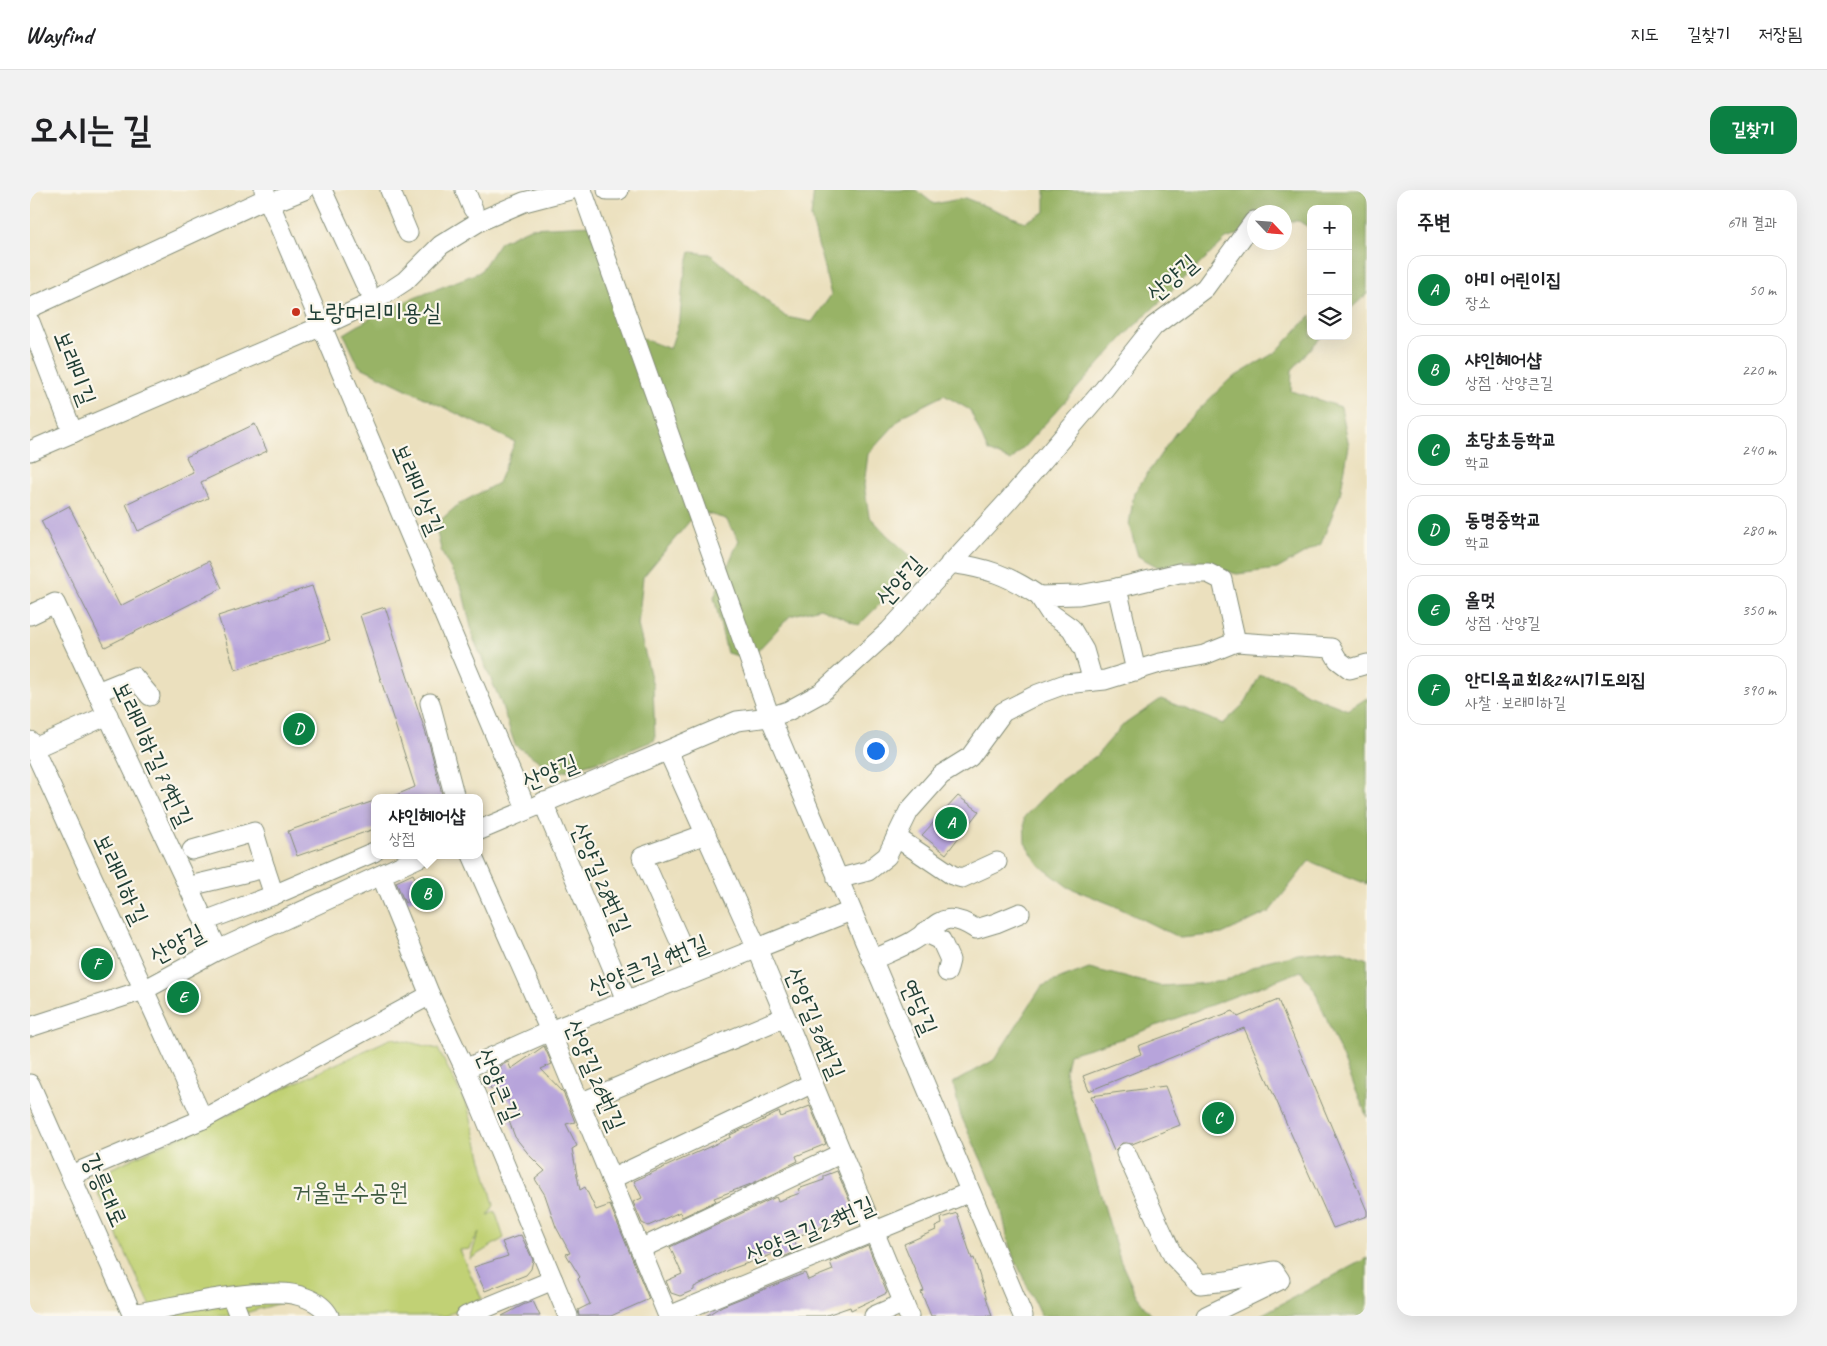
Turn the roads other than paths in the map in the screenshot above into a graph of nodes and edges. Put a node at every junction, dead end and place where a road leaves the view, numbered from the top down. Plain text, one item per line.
1 (304, 190) edge
2 (322, 190) edge
3 (390, 190) edge
4 (465, 190) edge
5 (570, 190) edge
6 (582, 190) edge
7 (606, 190) edge
8 (619, 190) edge
9 (267, 198) edge
10 (473, 209) dead end
11 (1247, 231) edge
12 (408, 233) dead end
13 (367, 288) dead end
14 (30, 308) edge
15 (30, 322) edge
16 (322, 326) junction
17 (72, 433) junction
18 (30, 451) edge
19 (950, 563) junction
20 (1117, 588) junction
21 (1039, 596) junction
22 (30, 615) edge
23 (1236, 642) junction
24 (1367, 664) edge
25 (1136, 671) junction
26 (1093, 681) junction
27 (97, 692) junction
28 (150, 696) dead end
29 (430, 703) dead end
30 (108, 716) junction
31 (770, 717) junction
32 (31, 747) edge
33 (668, 752) junction
34 (454, 794) edge
35 (534, 805) junction
36 (483, 829) edge
37 (706, 834) junction
38 (896, 837) junction
39 (192, 850) dead end
40 (371, 853) edge
41 (415, 859) edge
42 (474, 859) edge
43 (998, 862) dead end
44 (265, 868) junction
45 (381, 875) junction
46 (837, 879) junction
47 (198, 884) dead end
48 (274, 895) junction
49 (851, 911) junction
50 (1020, 913) dead end
51 (205, 921) junction
52 (924, 932) junction
53 (757, 948) junction
54 (218, 950) junction
55 (872, 960) junction
56 (947, 972) dead end
57 (694, 973) junction
58 (144, 990) junction
59 (430, 995) junction
60 (626, 1000) junction
61 (785, 1017) junction
62 (30, 1027) edge
63 (550, 1030) junction
64 (465, 1069) junction
65 (813, 1083) junction
66 (30, 1084) edge
67 (580, 1103) junction
68 (203, 1119) junction
69 (842, 1153) junction
70 (1126, 1153) dead end
71 (71, 1175) junction
72 (611, 1179) junction
73 (970, 1192) junction
74 (874, 1230) junction
75 (640, 1249) junction
76 (553, 1280) junction
77 (232, 1298) junction
78 (906, 1310) edge
79 (133, 1315) edge
80 (239, 1316) edge
81 (329, 1316) edge
82 (466, 1316) edge
83 (568, 1316) edge
84 (668, 1316) edge
85 (874, 1316) edge
86 (1023, 1316) edge
87 (1206, 1316) edge

1 - 9 street
2 - 13 street
3 - 12 street
4 - 10 street
5 - 16 street
6 - 31 street, 연당길
7 - 8 street
9 - 14 street
9 - 16 street, 보래미상길
11 - 19 street, 산양길
15 - 17 street, 보래미길
16 - 17 street
16 - 35 street, 보래미상길
17 - 18 street
19 - 21 street
19 - 31 street, 산양길
20 - 21 street
20 - 23 street
20 - 25 street
21 - 26 street
22 - 27 street, 보래미하길79번길
23 - 24 street
23 - 25 street
25 - 26 street
26 - 38 street
27 - 28 street
27 - 30 street, 보래미하길79번길
29 - 34 street
30 - 32 street
30 - 51 street, 보래미하길79번길
31 - 33 street, 산양길
31 - 46 street, 연당길
32 - 58 street, 보래미하길
33 - 35 street, 산양길
33 - 37 street, 산양길36번길
35 - 36 street, 산양길
35 - 60 street, 산양길28번길
37 - 53 street, 산양길36번길
37 - 57 street
38 - 43 street
38 - 46 street
39 - 44 street
40 - 48 street
41 - 45 street, 산양길
42 - 63 street, 산양길26번길
44 - 47 street
44 - 48 street
45 - 54 street, 산양길
45 - 59 street, 산양큰길
46 - 49 street, 연당길
48 - 51 street
49 - 53 street, 산양큰길9번길
49 - 55 street, 연당길
50 - 52 street
51 - 54 street, 보래미하길79번길
52 - 55 street
52 - 56 street
53 - 57 street, 산양큰길9번길
53 - 61 street, 산양길36번길
54 - 58 street, 산양길
55 - 73 street, 연당길
57 - 60 street, 산양큰길9번길
58 - 62 street, 산양길
58 - 68 street, 보래미하길
59 - 64 street, 산양큰길
59 - 68 street
60 - 63 street, 산양큰길9번길
61 - 65 street, 산양길36번길
61 - 67 street
63 - 64 street, 산양큰길9번길
63 - 67 street, 산양길26번길
64 - 76 street, 산양큰길
65 - 69 street, 산양길36번길
65 - 72 street
66 - 71 street, 강릉대로
67 - 72 street, 산양길26번길
68 - 71 street
69 - 74 street, 산양길36번길
69 - 75 street
70 - 87 street
71 - 79 street, 강릉대로
72 - 75 street, 산양길26번길
73 - 74 street, 산양큰길23번길
73 - 86 street, 연당길
74 - 78 street, 산양길36번길
74 - 84 street, 산양큰길23번길
75 - 84 street, 산양길26번길
76 - 82 street
76 - 83 street, 산양큰길
77 - 79 street
77 - 80 street
77 - 81 street
78 - 85 street

